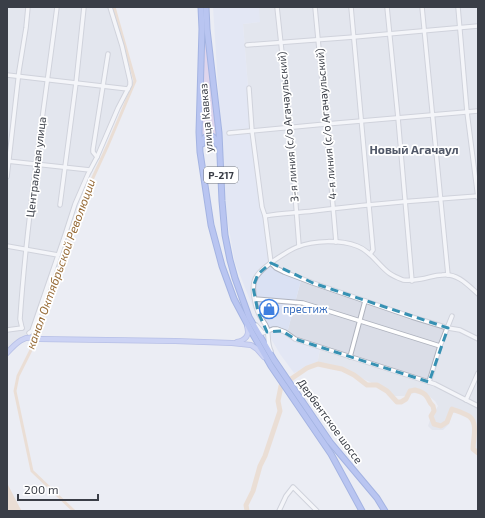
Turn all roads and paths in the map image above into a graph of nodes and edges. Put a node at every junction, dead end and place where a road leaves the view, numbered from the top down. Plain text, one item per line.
1 (28, 7) edge
2 (57, 7) edge
3 (84, 7) edge
4 (110, 7) edge
5 (201, 7) edge
6 (206, 7) edge
7 (277, 7) edge
8 (315, 7) edge
9 (351, 7) edge
10 (387, 7) edge
11 (422, 7) edge
12 (458, 7) edge
13 (478, 26) edge
14 (460, 28) junction
15 (424, 31) junction
16 (390, 34) junction
17 (354, 37) junction
18 (318, 40) junction
19 (280, 42) junction
20 (247, 45) dead end
21 (108, 54) dead end
22 (7, 75) edge
23 (19, 77) junction
24 (48, 80) junction
25 (76, 84) junction
26 (103, 87) junction
27 (249, 88) dead end
28 (128, 89) junction
29 (478, 111) edge
30 (467, 112) junction
31 (433, 115) junction
32 (398, 118) junction
33 (362, 121) junction
34 (326, 124) junction
35 (290, 127) junction
36 (252, 131) junction
37 (229, 133) dead end
38 (97, 157) junction
39 (8, 161) edge
40 (36, 164) junction
41 (64, 168) junction
42 (90, 170) junction
43 (203, 176) junction
44 (7, 177) edge
45 (221, 177) junction
46 (478, 197) edge
47 (441, 198) junction
48 (404, 201) junction
49 (60, 205) dead end
50 (369, 205) junction
51 (333, 208) junction
52 (296, 213) junction
53 (265, 216) junction
54 (336, 242) junction
55 (7, 246) edge
56 (299, 246) junction
57 (26, 249) junction
58 (370, 254) junction
59 (58, 255) junction
60 (271, 263) junction
61 (448, 275) junction
62 (412, 280) junction
63 (478, 294) edge
64 (255, 299) junction
65 (365, 301) junction
66 (452, 316) dead end
67 (247, 318) junction
68 (360, 322) junction
69 (22, 328) junction
70 (448, 328) junction
71 (7, 330) edge
72 (267, 332) junction
73 (33, 336) junction
74 (478, 339) edge
75 (262, 340) joint
76 (232, 343) junction
77 (440, 346) junction
78 (7, 352) edge
79 (350, 357) junction
80 (271, 366) junction
81 (281, 370) junction
82 (478, 373) edge
83 (429, 382) junction
84 (466, 400) junction
85 (478, 406) edge
86 (279, 511) edge
87 (317, 511) edge
88 (363, 511) edge
89 (384, 511) edge

1 - 23 street
2 - 24 street, Центральная улица
3 - 25 street
4 - 28 street
5 - 43 highway
6 - 45 highway, улица Кавказ / Р-217
7 - 19 street, 3-я линия (с/о Агачаульский)
8 - 18 street, 4-я линия (с/о Агачаульский)
9 - 17 street
10 - 16 street
11 - 15 street
12 - 14 street
13 - 14 street
14 - 15 street
14 - 30 street
15 - 16 street
15 - 31 street
16 - 17 street
16 - 32 street
17 - 18 street
17 - 33 street
18 - 19 street
18 - 34 street, 4-я линия (с/о Агачаульский)
19 - 20 street
19 - 35 street, 3-я линия (с/о Агачаульский)
21 - 26 street
22 - 23 street
23 - 24 street
23 - 39 street
24 - 25 street
24 - 40 street, Центральная улица
25 - 26 street
25 - 41 street
26 - 28 street
26 - 38 street
27 - 36 street
28 - 38 street
29 - 30 street
30 - 31 street
30 - 46 street
31 - 32 street
31 - 47 street
32 - 33 street
32 - 48 street
33 - 34 street
33 - 50 street
34 - 35 street
34 - 51 street, 4-я линия (с/о Агачаульский)
35 - 36 street
35 - 52 street, 3-я линия (с/о Агачаульский)
36 - 37 street
36 - 53 street
38 - 42 street
39 - 40 street
39 - 44 street
40 - 41 street
40 - 57 street, Центральная улица
41 - 42 street
41 - 49 street
42 - 59 street
43 - 45 highway
43 - 67 highway
45 - 67 highway, улица Кавказ / Р-217
46 - 47 street
47 - 48 street
47 - 61 street
48 - 50 street
48 - 62 street
50 - 51 street
50 - 58 street
51 - 52 street
51 - 54 street, 4-я линия (с/о Агачаульский)
52 - 53 street
52 - 56 street, 3-я линия (с/о Агачаульский)
53 - 60 street
54 - 56 street
54 - 58 street
55 - 57 street
56 - 60 street
57 - 59 street
57 - 69 street, Центральная улица
58 - 62 street
59 - 73 street
60 - 64 street
60 - 65 street
61 - 62 street
61 - 63 street
64 - 68 street
64 - 72 street
65 - 68 street
65 - 70 street
66 - 70 street
67 - 72 street
67 - 75 highway, улица Кавказ / Р-217
67 - 76 main road
67 - 80 highway
68 - 77 street
68 - 79 street
69 - 71 street
69 - 73 street
70 - 74 street
70 - 77 street
72 - 79 street
72 - 81 street
73 - 76 main road
73 - 78 main road
75 - 81 highway, Дербентское шоссе
76 - 80 main road
77 - 83 street
79 - 83 street
80 - 88 highway
81 - 89 highway, Дербентское шоссе
82 - 84 street
83 - 84 street
84 - 85 street
86 - 87 street

